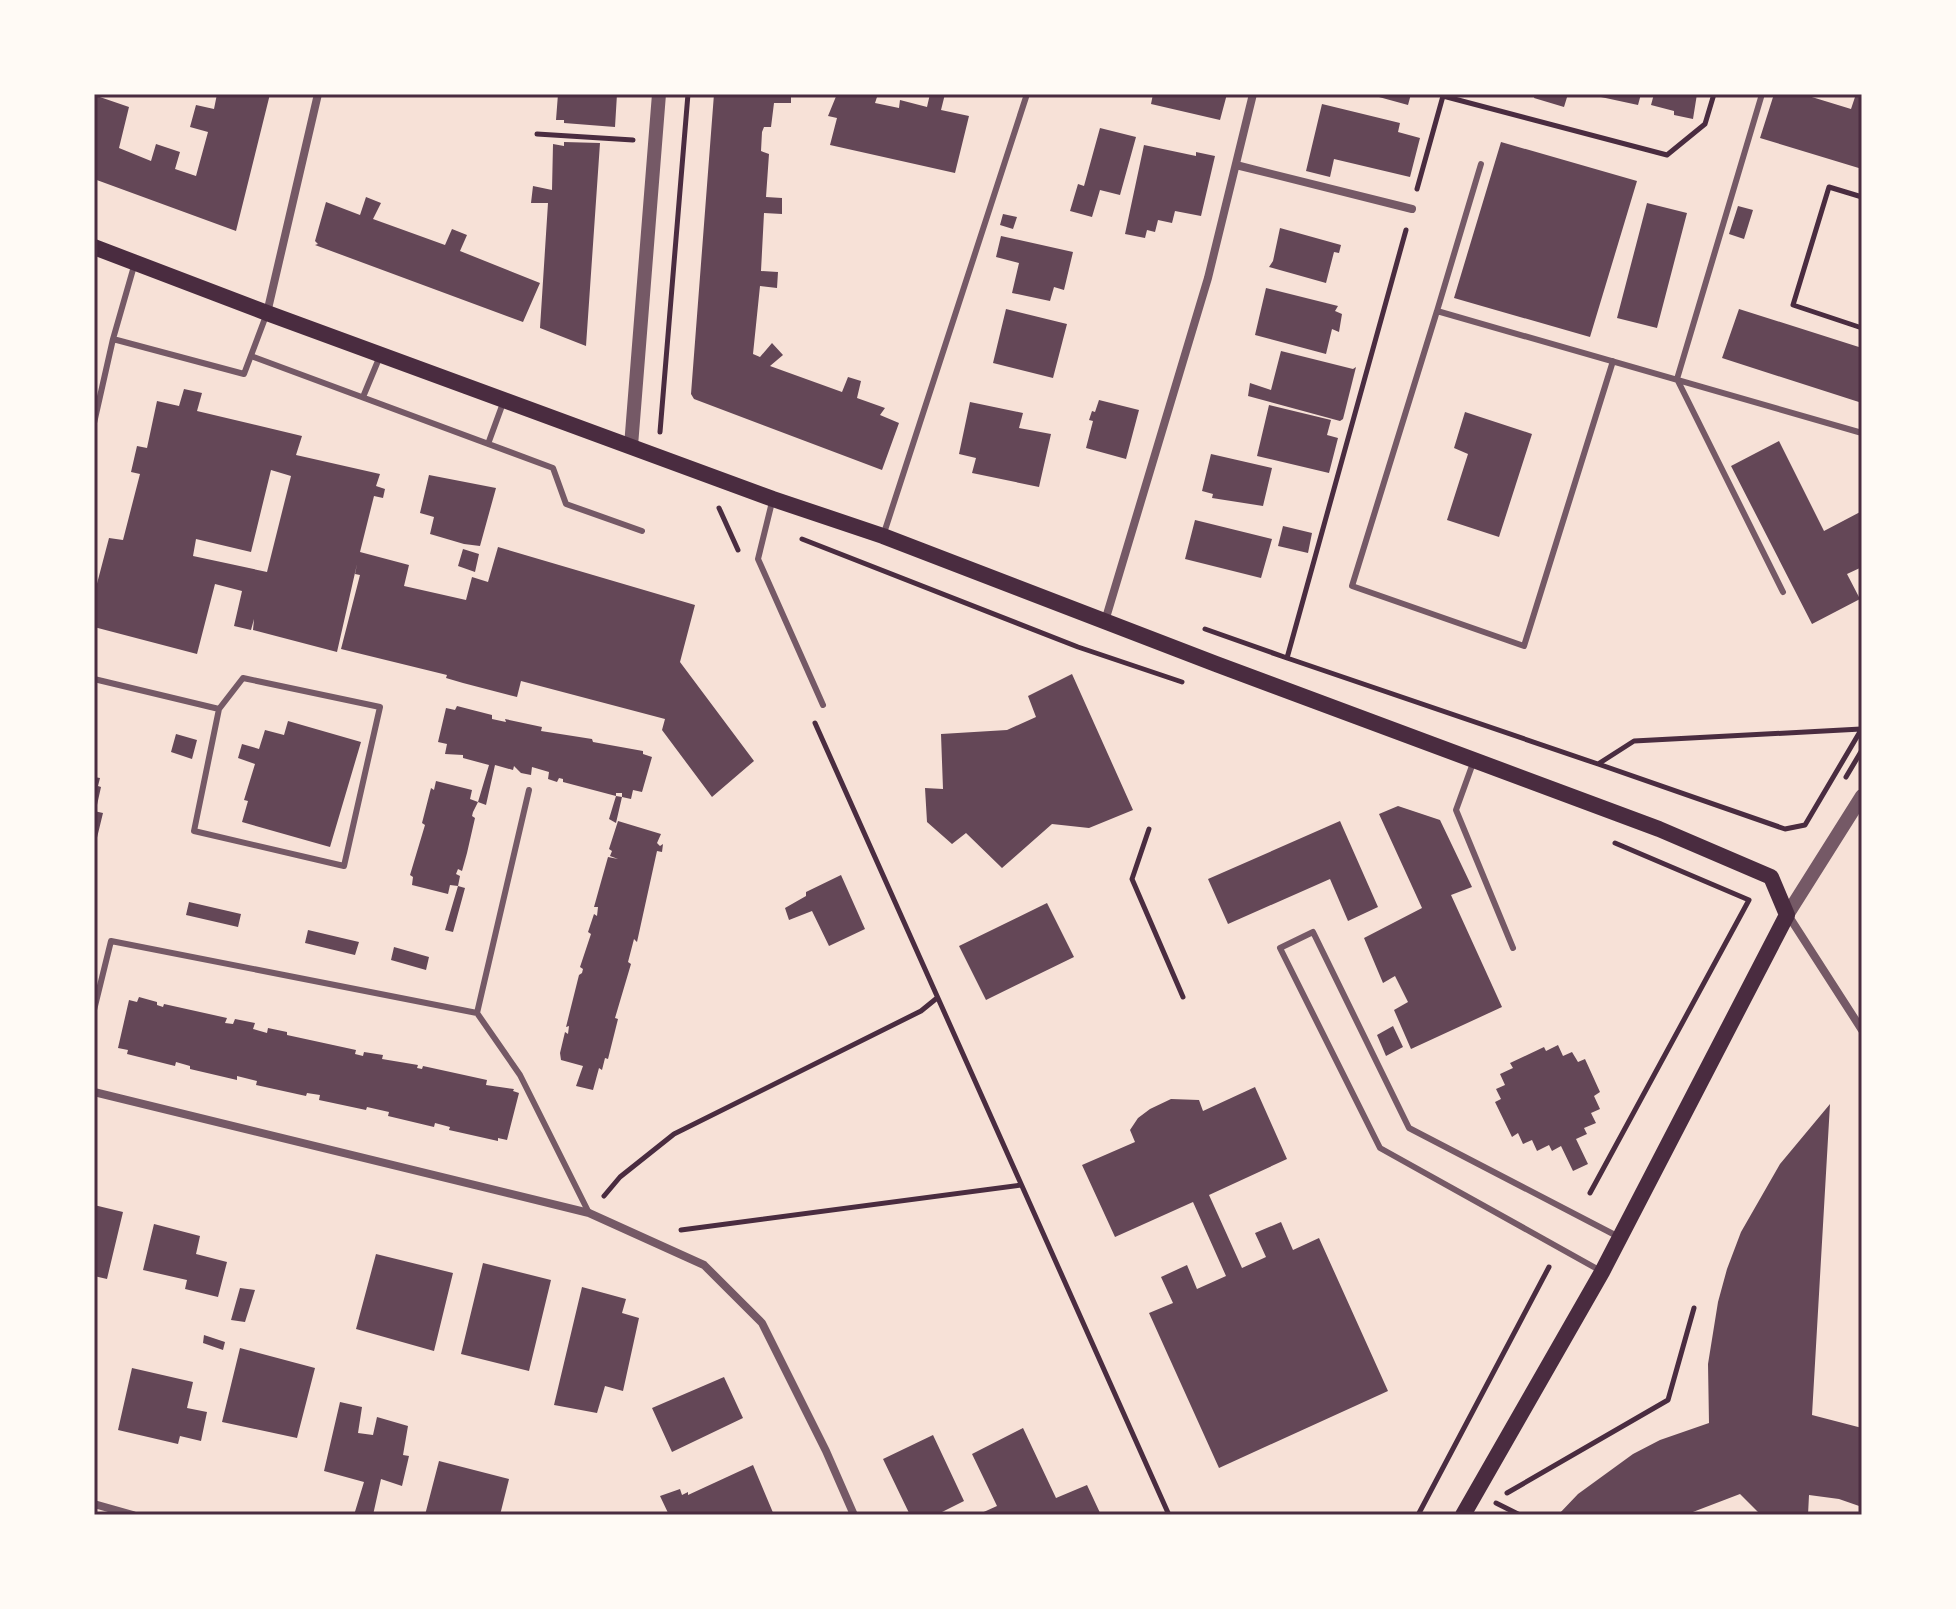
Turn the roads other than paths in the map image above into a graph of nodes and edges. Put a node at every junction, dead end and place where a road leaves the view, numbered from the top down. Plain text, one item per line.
1 (318, 94) edge
2 (659, 94) edge
3 (1027, 94) edge
4 (1253, 94) edge
5 (1762, 94) edge
6 (1481, 164) dead end
7 (1236, 165) junction
8 (1412, 209) road end
9 (94, 247) edge
10 (136, 263) junction
11 (1437, 311) junction
12 (267, 313) junction
13 (113, 339) junction
14 (380, 355) junction
15 (251, 356) junction
16 (1613, 361) junction
17 (1677, 379) junction
18 (363, 397) junction
19 (505, 400) junction
20 (94, 423) edge
21 (1862, 433) edge
22 (488, 444) junction
23 (631, 446) junction
24 (773, 499) junction
25 (642, 531) dead end
26 (883, 536) junction
27 (1783, 592) dead end
28 (1105, 621) junction
29 (94, 679) edge
30 (823, 705) dead end
31 (219, 709) junction
32 (1474, 760) junction
33 (529, 790) dead end
34 (1862, 796) edge
35 (1787, 915) junction
36 (1513, 948) dead end
37 (94, 1010) edge
38 (477, 1013) junction
39 (1862, 1030) edge
40 (94, 1092) edge
41 (589, 1213) junction
42 (1620, 1238) junction
43 (1602, 1272) junction
44 (94, 1504) edge
45 (133, 1515) edge
46 (854, 1515) edge
47 (1463, 1515) edge

1 - 12 street
2 - 23 street
3 - 26 lane
4 - 7 street
5 - 17 lane
6 - 11 lane
7 - 8 street
7 - 28 street
9 - 10 main road
10 - 12 main road
10 - 13 lane
11 - 16 lane
11 - 16 lane
12 - 14 main road
12 - 15 lane
13 - 15 lane
13 - 20 lane
14 - 18 lane
14 - 19 main road
15 - 18 lane
16 - 17 lane
17 - 21 lane
17 - 27 lane
18 - 22 lane
19 - 22 lane
19 - 23 main road
22 - 25 lane
23 - 24 main road
24 - 26 main road
24 - 30 lane
26 - 28 main road
28 - 32 main road
29 - 31 lane
31 - 31 lane
32 - 35 main road
32 - 36 lane
33 - 38 lane
34 - 35 street
35 - 39 street
35 - 42 main road
37 - 38 lane
38 - 41 lane
40 - 41 street
41 - 46 street
42 - 43 main road
42 - 43 lane
43 - 47 main road
44 - 45 street

